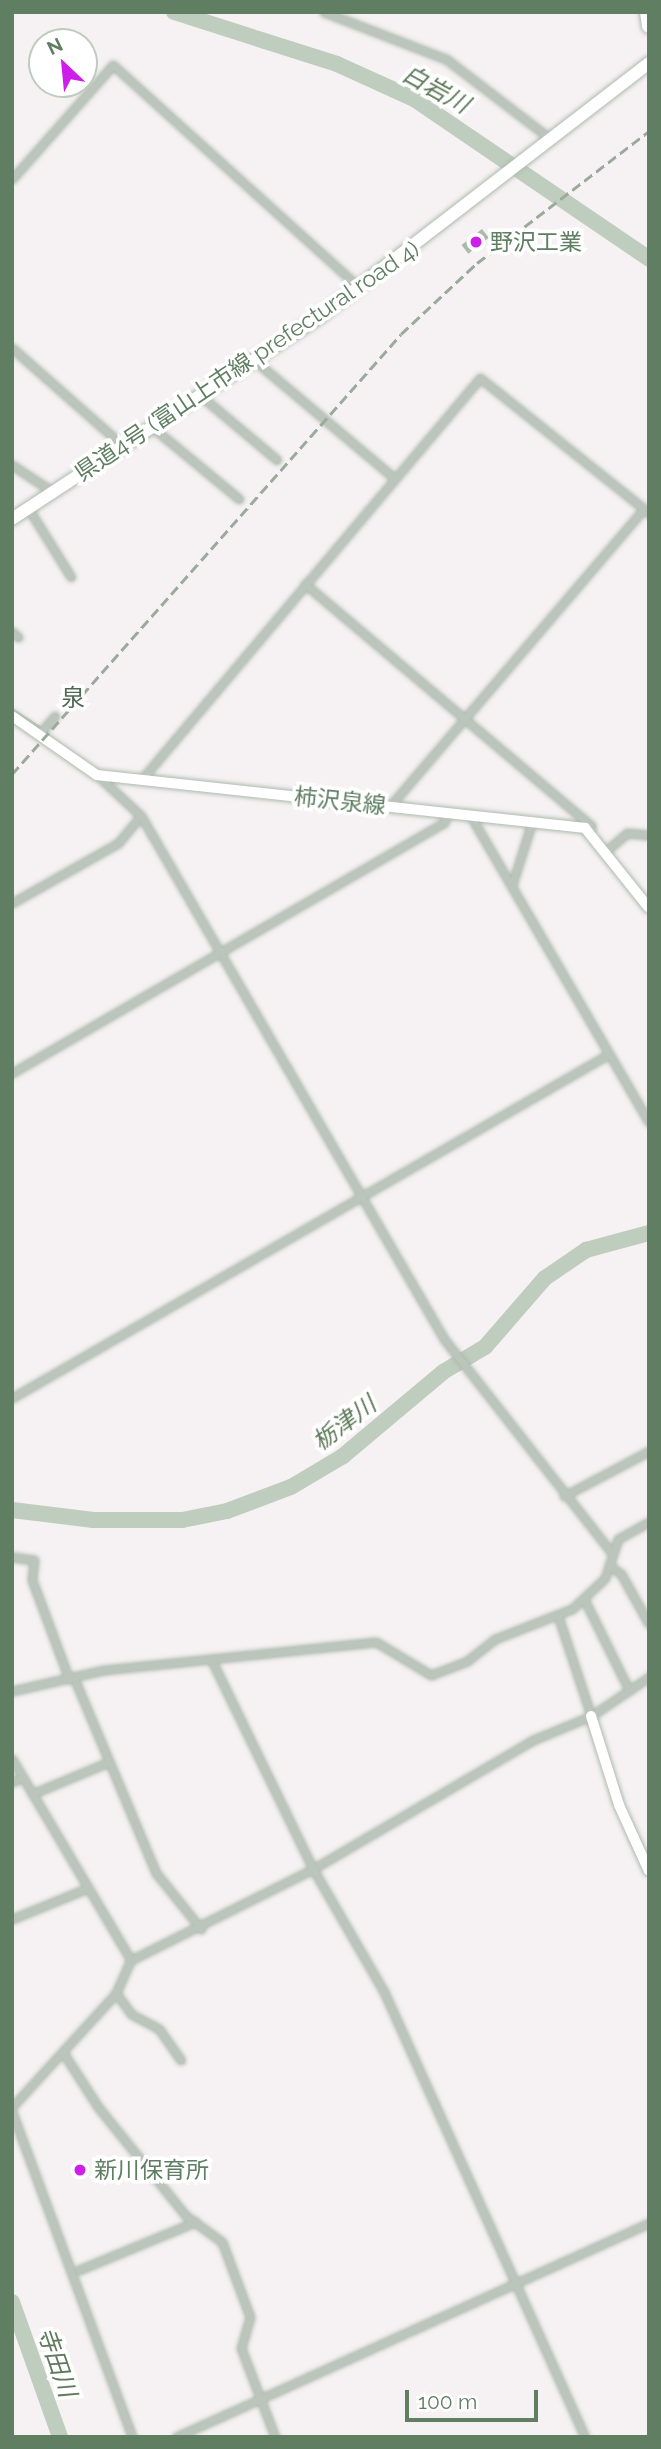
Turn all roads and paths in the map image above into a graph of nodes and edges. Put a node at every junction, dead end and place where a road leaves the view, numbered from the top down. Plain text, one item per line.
1 (324, 12) edge
2 (647, 12) edge
3 (649, 26) edge
4 (649, 63) edge
5 (553, 141) junction
6 (12, 179) edge
7 (360, 288) junction
8 (12, 348) edge
9 (254, 360) junction
10 (201, 396) junction
11 (152, 427) junction
12 (123, 446) junction
13 (277, 460) dead end
14 (12, 465) edge
15 (393, 477) junction
16 (53, 492) junction
17 (239, 499) dead end
18 (28, 508) junction
19 (646, 511) edge
20 (12, 519) edge
21 (71, 577) dead end
22 (305, 584) junction
23 (12, 716) edge
24 (55, 716) dead end
25 (468, 719) junction
26 (41, 732) junction
27 (97, 775) junction
28 (142, 779) junction
29 (390, 806) junction
30 (448, 813) junction
31 (470, 815) junction
32 (141, 816) junction
33 (532, 822) junction
34 (591, 835) junction
35 (649, 835) edge
36 (607, 850) junction
37 (512, 885) junction
38 (12, 903) edge
39 (649, 908) edge
40 (222, 953) junction
41 (609, 1054) junction
42 (12, 1073) edge
43 (649, 1122) edge
44 (362, 1198) junction
45 (12, 1398) edge
46 (649, 1451) edge
47 (564, 1496) junction
48 (649, 1522) edge
49 (612, 1553) junction
50 (12, 1557) edge
51 (609, 1565) junction
52 (584, 1599) junction
53 (558, 1616) junction
54 (649, 1624) edge
55 (211, 1659) junction
56 (649, 1677) edge
57 (71, 1679) junction
58 (629, 1690) junction
59 (12, 1691) edge
60 (591, 1716) junction
61 (12, 1759) edge
62 (109, 1762) junction
63 (22, 1778) junction
64 (12, 1782) edge
65 (32, 1794) junction
66 (313, 1870) junction
67 (649, 1871) edge
68 (88, 1888) junction
69 (12, 1919) edge
70 (201, 1929) junction
71 (131, 1960) junction
72 (117, 1993) junction
73 (64, 2053) junction
74 (181, 2060) dead end
75 (12, 2110) edge
76 (15, 2130) edge
77 (195, 2222) junction
78 (649, 2223) edge
79 (79, 2270) dead end
80 (517, 2283) junction
81 (257, 2400) junction
82 (132, 2437) edge
83 (176, 2437) edge
84 (275, 2437) edge
85 (585, 2437) edge

1 - 5 street
2 - 3 highway
4 - 5 main road
5 - 7 main road, 県道4号 (富山上市線 prefectural road 4)
6 - 7 street
7 - 9 main road, 県道4号 (富山上市線 prefectural road 4)
8 - 12 street
9 - 10 main road, 県道4号 (富山上市線 prefectural road 4)
9 - 15 street
10 - 11 main road, 県道4号 (富山上市線 prefectural road 4)
10 - 13 street
11 - 12 main road, 県道4号 (富山上市線 prefectural road 4)
11 - 17 street
12 - 16 main road, 県道4号 (富山上市線 prefectural road 4)
14 - 16 street
15 - 19 street
15 - 22 street
16 - 18 main road, 県道4号 (富山上市線 prefectural road 4)
18 - 20 main road, 県道4号 (富山上市線 prefectural road 4)
18 - 21 street
19 - 25 street
22 - 25 street
22 - 28 street
23 - 26 main road
24 - 26 street
25 - 29 street
25 - 34 street
26 - 27 main road
27 - 28 main road, 柿沢泉線
27 - 32 street
28 - 29 main road, 柿沢泉線
29 - 30 main road, 柿沢泉線
30 - 31 main road, 柿沢泉線
30 - 40 street
31 - 33 main road, 柿沢泉線
31 - 37 street
32 - 38 street
32 - 40 street
33 - 34 main road, 柿沢泉線
33 - 37 street
34 - 36 main road, 柿沢泉線
35 - 36 street
36 - 39 main road, 柿沢泉線
37 - 41 street
40 - 42 street
40 - 44 street
41 - 43 street
41 - 44 street
44 - 45 street
44 - 47 street
46 - 47 street
47 - 49 street
48 - 49 street
49 - 51 street
50 - 57 street
51 - 52 street
51 - 54 street
52 - 53 street
52 - 58 street
53 - 55 street
53 - 60 street
55 - 57 street
55 - 66 street
56 - 58 street
57 - 59 street
57 - 62 street
58 - 60 street
60 - 66 street
60 - 67 main road
61 - 63 street
62 - 65 street
62 - 70 street
63 - 64 street
63 - 65 street
65 - 68 street
66 - 70 street
66 - 80 street
68 - 69 street
68 - 71 street
70 - 71 street
71 - 72 street
72 - 73 street
72 - 74 street
73 - 75 street
73 - 77 street
75 - 76 street
76 - 82 street
77 - 79 street
77 - 81 street
78 - 80 street
80 - 81 street
80 - 85 street
81 - 83 street
81 - 84 street

